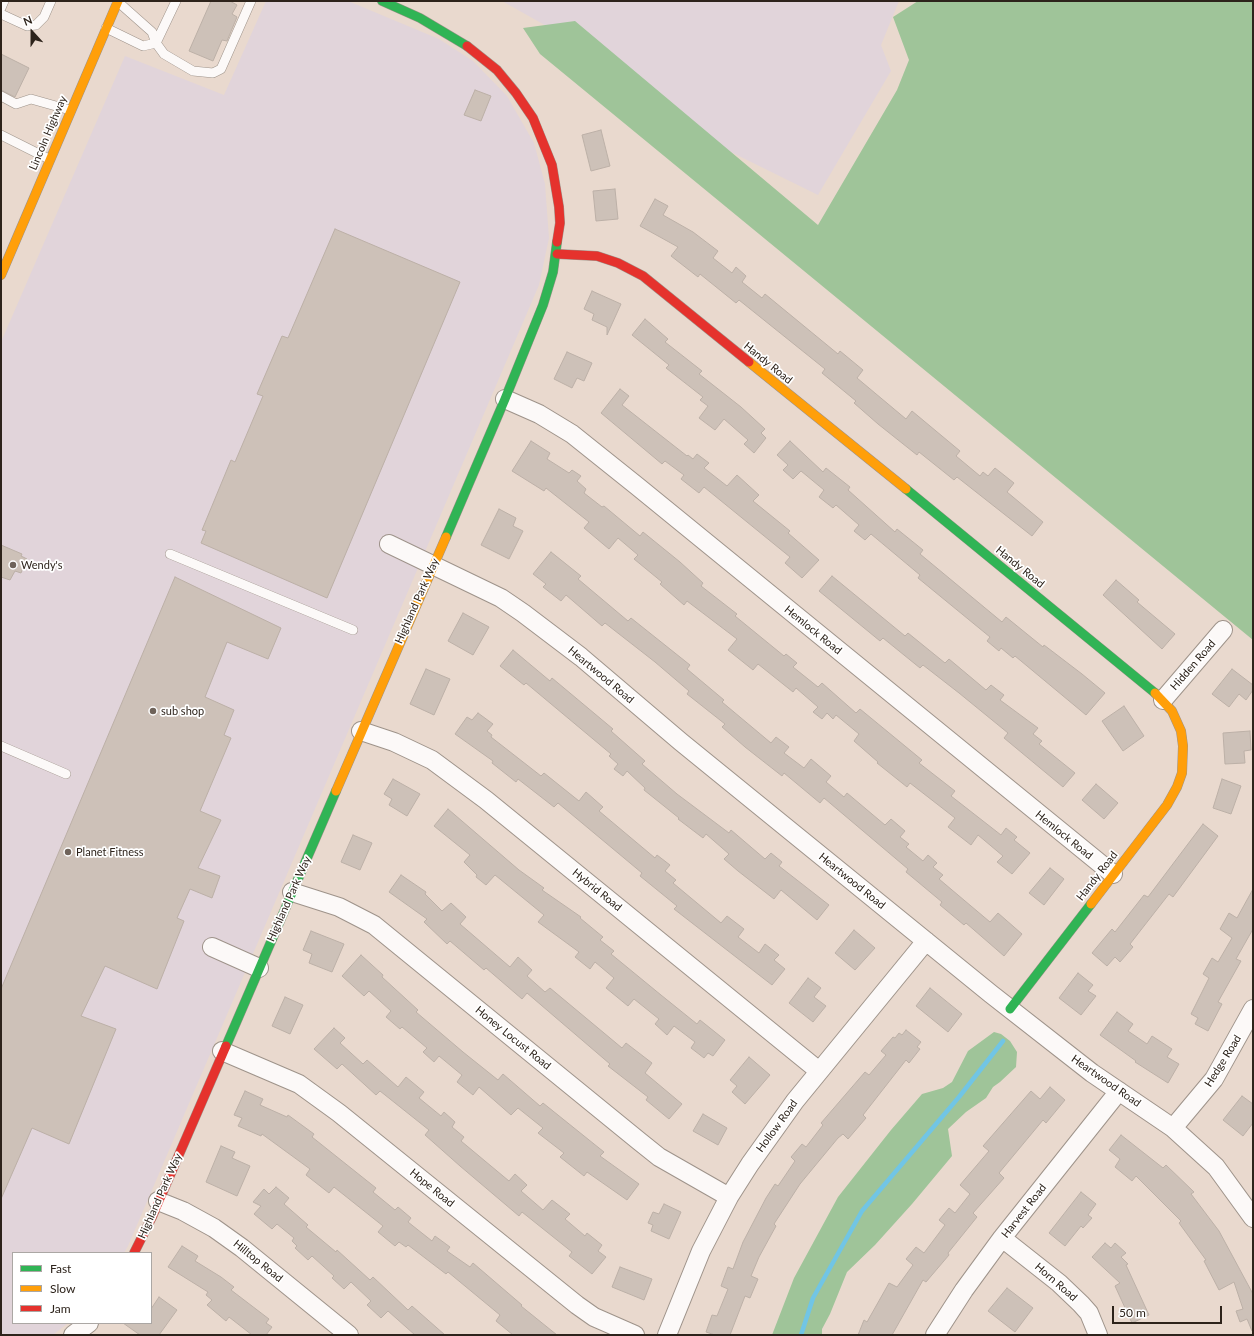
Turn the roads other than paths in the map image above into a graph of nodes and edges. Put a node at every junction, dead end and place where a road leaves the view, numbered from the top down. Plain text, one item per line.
1 (4, 1) edge
2 (51, 1) edge
3 (118, 1) edge
4 (176, 1) edge
5 (251, 1) edge
6 (382, 1) edge
7 (1, 8) edge
8 (1, 14) edge
9 (106, 28) junction
10 (156, 43) junction
11 (1, 96) edge
12 (70, 110) junction
13 (1, 135) edge
14 (49, 159) junction
15 (557, 254) junction
16 (1, 275) edge
17 (505, 399) junction
18 (389, 544) dead end
19 (170, 554) dead end
20 (433, 565) junction
21 (353, 630) dead end
22 (1223, 630) dead end
23 (1163, 700) junction
24 (361, 731) junction
25 (1, 746) edge
26 (66, 774) dead end
27 (1113, 874) junction
28 (292, 892) junction
29 (926, 941) junction
30 (212, 947) dead end
31 (259, 968) junction
32 (1010, 1009) junction
33 (1253, 1009) edge
34 (222, 1051) junction
35 (819, 1071) junction
36 (1119, 1090) junction
37 (1174, 1128) junction
38 (729, 1197) junction
39 (158, 1202) junction
40 (1253, 1218) edge
41 (1002, 1238) junction
42 (134, 1252) edge
43 (348, 1335) edge
44 (635, 1335) edge
45 (667, 1335) edge
46 (935, 1335) edge
47 (1098, 1335) edge

1 - 7 lane
2 - 8 lane
3 - 9 street, Lincoln Highway
3 - 10 lane
4 - 10 lane
5 - 10 lane
6 - 15 street, Highland Park Way
9 - 10 lane
9 - 12 street, Lincoln Highway
11 - 12 lane
12 - 14 street, Lincoln Highway
13 - 14 lane
14 - 16 street, Lincoln Highway
15 - 17 street, Highland Park Way
15 - 23 street, Handy Road
17 - 20 street, Highland Park Way
17 - 27 street, Hemlock Road
18 - 20 street, Heartwood Road
19 - 21 lane
20 - 24 street, Highland Park Way
20 - 29 street, Heartwood Road
22 - 23 street, Hidden Road
23 - 27 street, Handy Road
24 - 28 street, Highland Park Way
24 - 35 street, Hybrid Road
25 - 26 lane
27 - 32 street, Handy Road
28 - 31 street, Highland Park Way
28 - 38 street, Honey Locust Road
29 - 32 street, Heartwood Road
29 - 35 street, Hollow Road
30 - 31 street
31 - 34 street, Highland Park Way
32 - 36 street, Heartwood Road
33 - 37 street, Hedge Road
34 - 39 street, Highland Park Way
34 - 44 street, Hope Road
35 - 38 street, Hollow Road
36 - 37 street, Heartwood Road
36 - 41 street, Harvest Road
37 - 40 street, Heartwood Road
38 - 45 street, Hollow Road
39 - 42 street, Highland Park Way
39 - 43 street, Hilltop Road
41 - 46 street, Harvest Road
41 - 47 street, Horn Road

